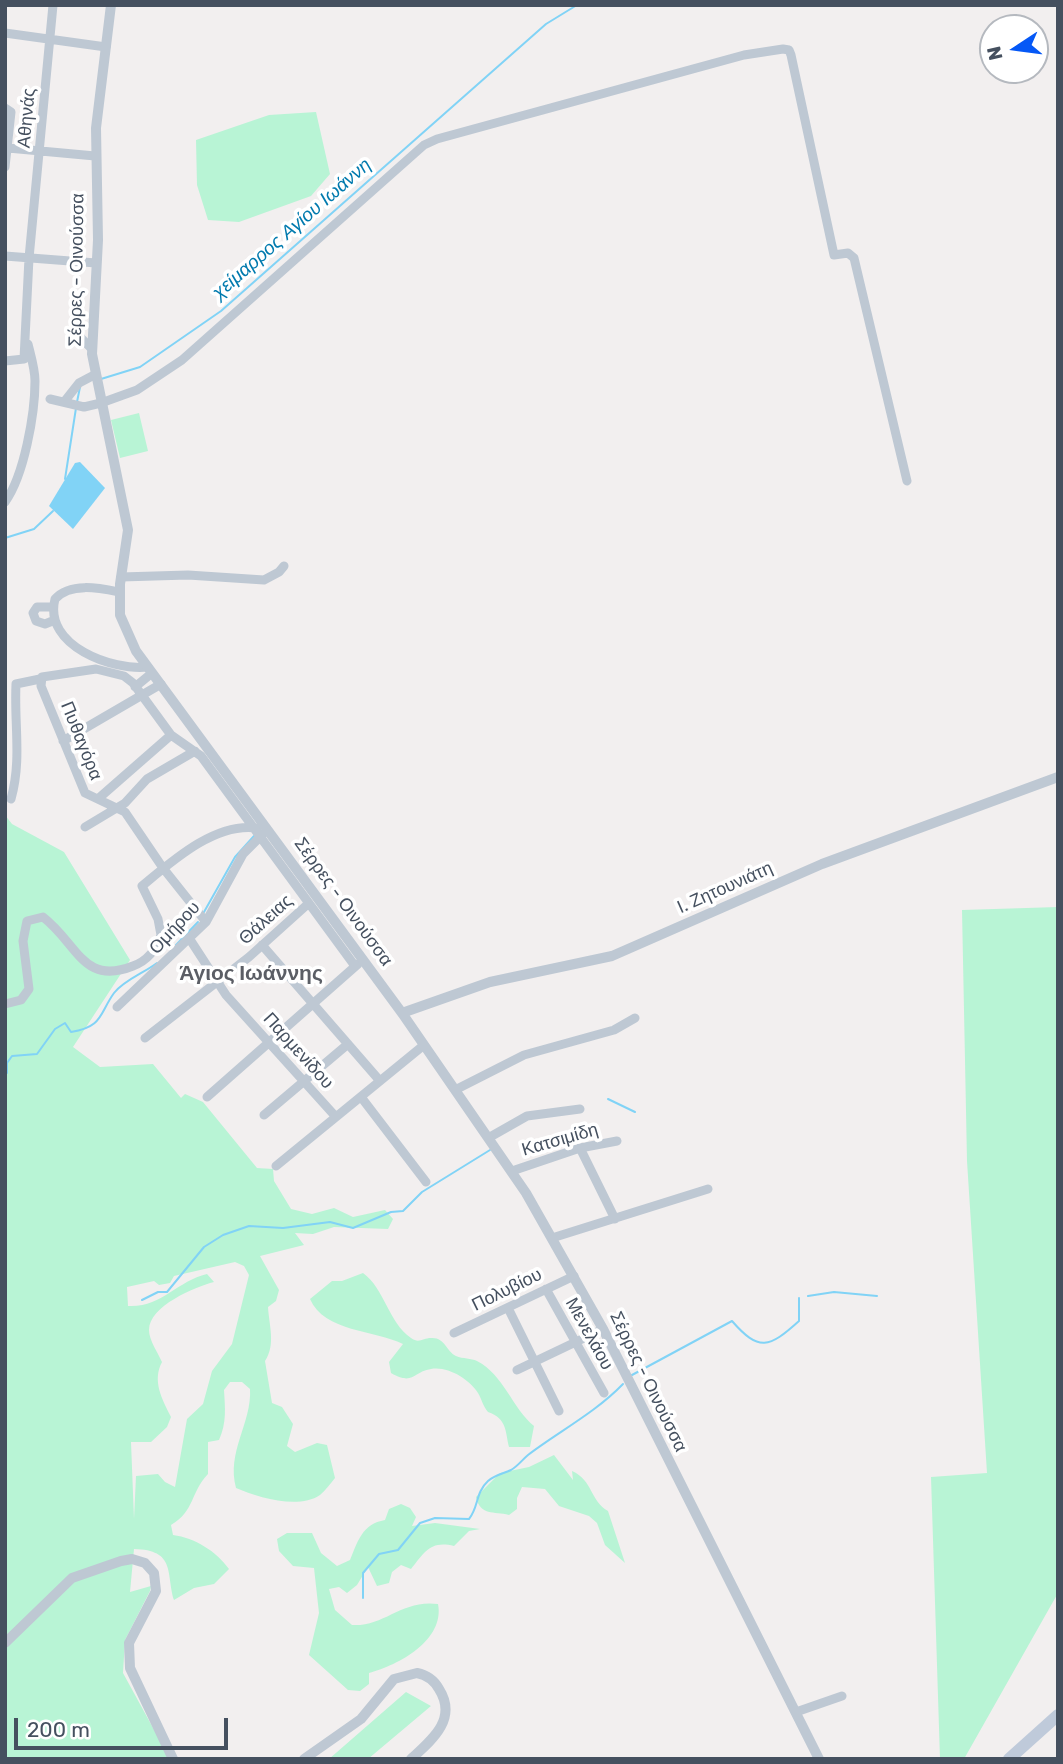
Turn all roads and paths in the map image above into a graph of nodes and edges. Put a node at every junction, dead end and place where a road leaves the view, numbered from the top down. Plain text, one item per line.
1 (53, 5) edge
2 (111, 5) edge
3 (5, 33) edge
4 (50, 38) junction
5 (106, 47) junction
6 (5, 108) edge
7 (8, 148) junction
8 (39, 151) junction
9 (95, 156) junction
10 (5, 167) edge
11 (5, 256) edge
12 (29, 258) junction
13 (96, 263) junction
14 (26, 332) junction
15 (76, 333) dead end
16 (92, 354) junction
17 (5, 361) edge
18 (96, 374) junction
19 (100, 397) junction
20 (50, 399) dead end
21 (72, 404) junction
22 (907, 481) dead end
23 (5, 502) edge
24 (284, 566) dead end
25 (121, 577) junction
26 (119, 592) junction
27 (53, 607) junction
28 (55, 620) junction
29 (150, 670) junction
30 (41, 683) junction
31 (161, 684) junction
32 (135, 687) junction
33 (142, 698) junction
34 (171, 735) junction
35 (63, 741) junction
36 (195, 751) junction
37 (1058, 777) edge
38 (99, 798) junction
39 (11, 799) dead end
40 (118, 807) junction
41 (85, 827) dead end
42 (253, 827) junction
43 (264, 833) junction
44 (163, 868) junction
45 (309, 903) junction
46 (206, 922) junction
47 (189, 938) junction
48 (262, 945) junction
49 (359, 963) junction
50 (216, 982) junction
51 (313, 1003) junction
52 (5, 1004) edge
53 (117, 1007) dead end
54 (402, 1013) junction
55 (635, 1018) dead end
56 (145, 1038) dead end
57 (269, 1042) junction
58 (348, 1044) junction
59 (425, 1045) junction
60 (384, 1078) junction
61 (304, 1082) junction
62 (395, 1084) dead end
63 (457, 1089) junction
64 (207, 1097) dead end
65 (361, 1097) junction
66 (580, 1109) dead end
67 (264, 1115) dead end
68 (336, 1117) junction
69 (490, 1137) junction
70 (617, 1141) dead end
71 (580, 1148) junction
72 (276, 1166) dead end
73 (512, 1171) junction
74 (426, 1182) dead end
75 (709, 1189) dead end
76 (615, 1219) junction
77 (552, 1238) junction
78 (574, 1276) junction
79 (547, 1289) junction
80 (508, 1308) junction
81 (603, 1329) junction
82 (454, 1334) dead end
83 (576, 1342) junction
84 (535, 1362) junction
85 (517, 1370) dead end
86 (604, 1394) dead end
87 (559, 1411) dead end
88 (5, 1643) edge
89 (842, 1696) dead end
90 (796, 1712) junction
91 (1058, 1715) edge
92 (173, 1759) edge
93 (304, 1759) edge
94 (411, 1759) edge
95 (819, 1759) edge
96 (1009, 1759) edge

1 - 4 street, Αθηνάς
2 - 5 street, Σέρρες - Οινούσσα
3 - 4 street
4 - 5 street
4 - 8 street, Αθηνάς
5 - 9 street, Σέρρες - Οινούσσα
6 - 7 street
7 - 8 street
7 - 10 street
8 - 9 street
8 - 12 street, Αθηνάς
9 - 13 street, Σέρρες - Οινούσσα
11 - 12 street
12 - 13 street
12 - 14 street, Αθηνάς
13 - 16 street, Σέρρες - Οινούσσα
14 - 17 street, Αθηνάς
14 - 23 street
15 - 16 street
16 - 18 street, Σέρρες - Οινούσσα
18 - 19 street, Σέρρες - Οινούσσα
18 - 21 street
19 - 21 street
19 - 22 street
19 - 25 street, Σέρρες - Οινούσσα
20 - 21 street
24 - 25 street
25 - 26 street, Σέρρες - Οινούσσα
26 - 27 street
26 - 29 street, Σέρρες - Οινούσσα
27 - 28 street
27 - 28 street
28 - 29 street
29 - 31 street, Σέρρες - Οινούσσα
29 - 32 street
30 - 32 street
30 - 35 street, Πυθαγόρα
30 - 39 street
31 - 33 street
31 - 43 street, Σέρρες - Οινούσσα
32 - 33 street
33 - 34 street
33 - 35 street
34 - 36 street
34 - 38 street
35 - 38 street, Πυθαγόρα
36 - 40 street
36 - 42 street
37 - 54 street, Ι. Ζητουνιάτη
38 - 40 street
40 - 41 street
40 - 44 street
42 - 43 street
42 - 44 street
43 - 45 street
43 - 46 street, Ομήρου
43 - 49 street, Σέρρες - Οινούσσα
44 - 46 street
44 - 52 street
45 - 48 street, Θάλειας
45 - 49 street
46 - 47 street, Ομήρου
47 - 50 street, Παρμενίδου
47 - 53 street, Ομήρου
48 - 50 street, Θάλειας
48 - 51 street
49 - 51 street
49 - 54 street, Σέρρες - Οινούσσα
50 - 56 street, Θάλειας
50 - 57 street, Παρμενίδου
51 - 57 street
51 - 58 street
54 - 59 street, Σέρρες - Οινούσσα
55 - 63 street
57 - 61 street, Παρμενίδου
57 - 64 street
58 - 60 street
58 - 61 street
59 - 60 street
59 - 63 street, Σέρρες - Οινούσσα
60 - 62 street
60 - 65 street
61 - 67 street
61 - 68 street, Παρμενίδου
63 - 69 street, Σέρρες - Οινούσσα
65 - 68 street
65 - 74 street
66 - 69 street
68 - 72 street
69 - 73 street, Σέρρες - Οινούσσα
70 - 71 street, Κατσιμίδη
71 - 73 street, Κατσιμίδη
71 - 76 street
73 - 77 street, Σέρρες - Οινούσσα
75 - 76 street
76 - 77 street
77 - 78 street, Σέρρες - Οινούσσα
78 - 79 street, Πολυβίου
78 - 81 street, Σέρρες - Οινούσσα
79 - 80 street, Πολυβίου
79 - 83 street, Μενελάου
80 - 82 street, Πολυβίου
80 - 84 street
81 - 83 street
81 - 90 street, Σέρρες - Οινούσσα
83 - 84 street
83 - 86 street, Μενελάου
84 - 85 street
84 - 87 street
88 - 92 street
89 - 90 street
90 - 95 street, Σέρρες - Οινούσσα
91 - 96 main road
93 - 94 street

